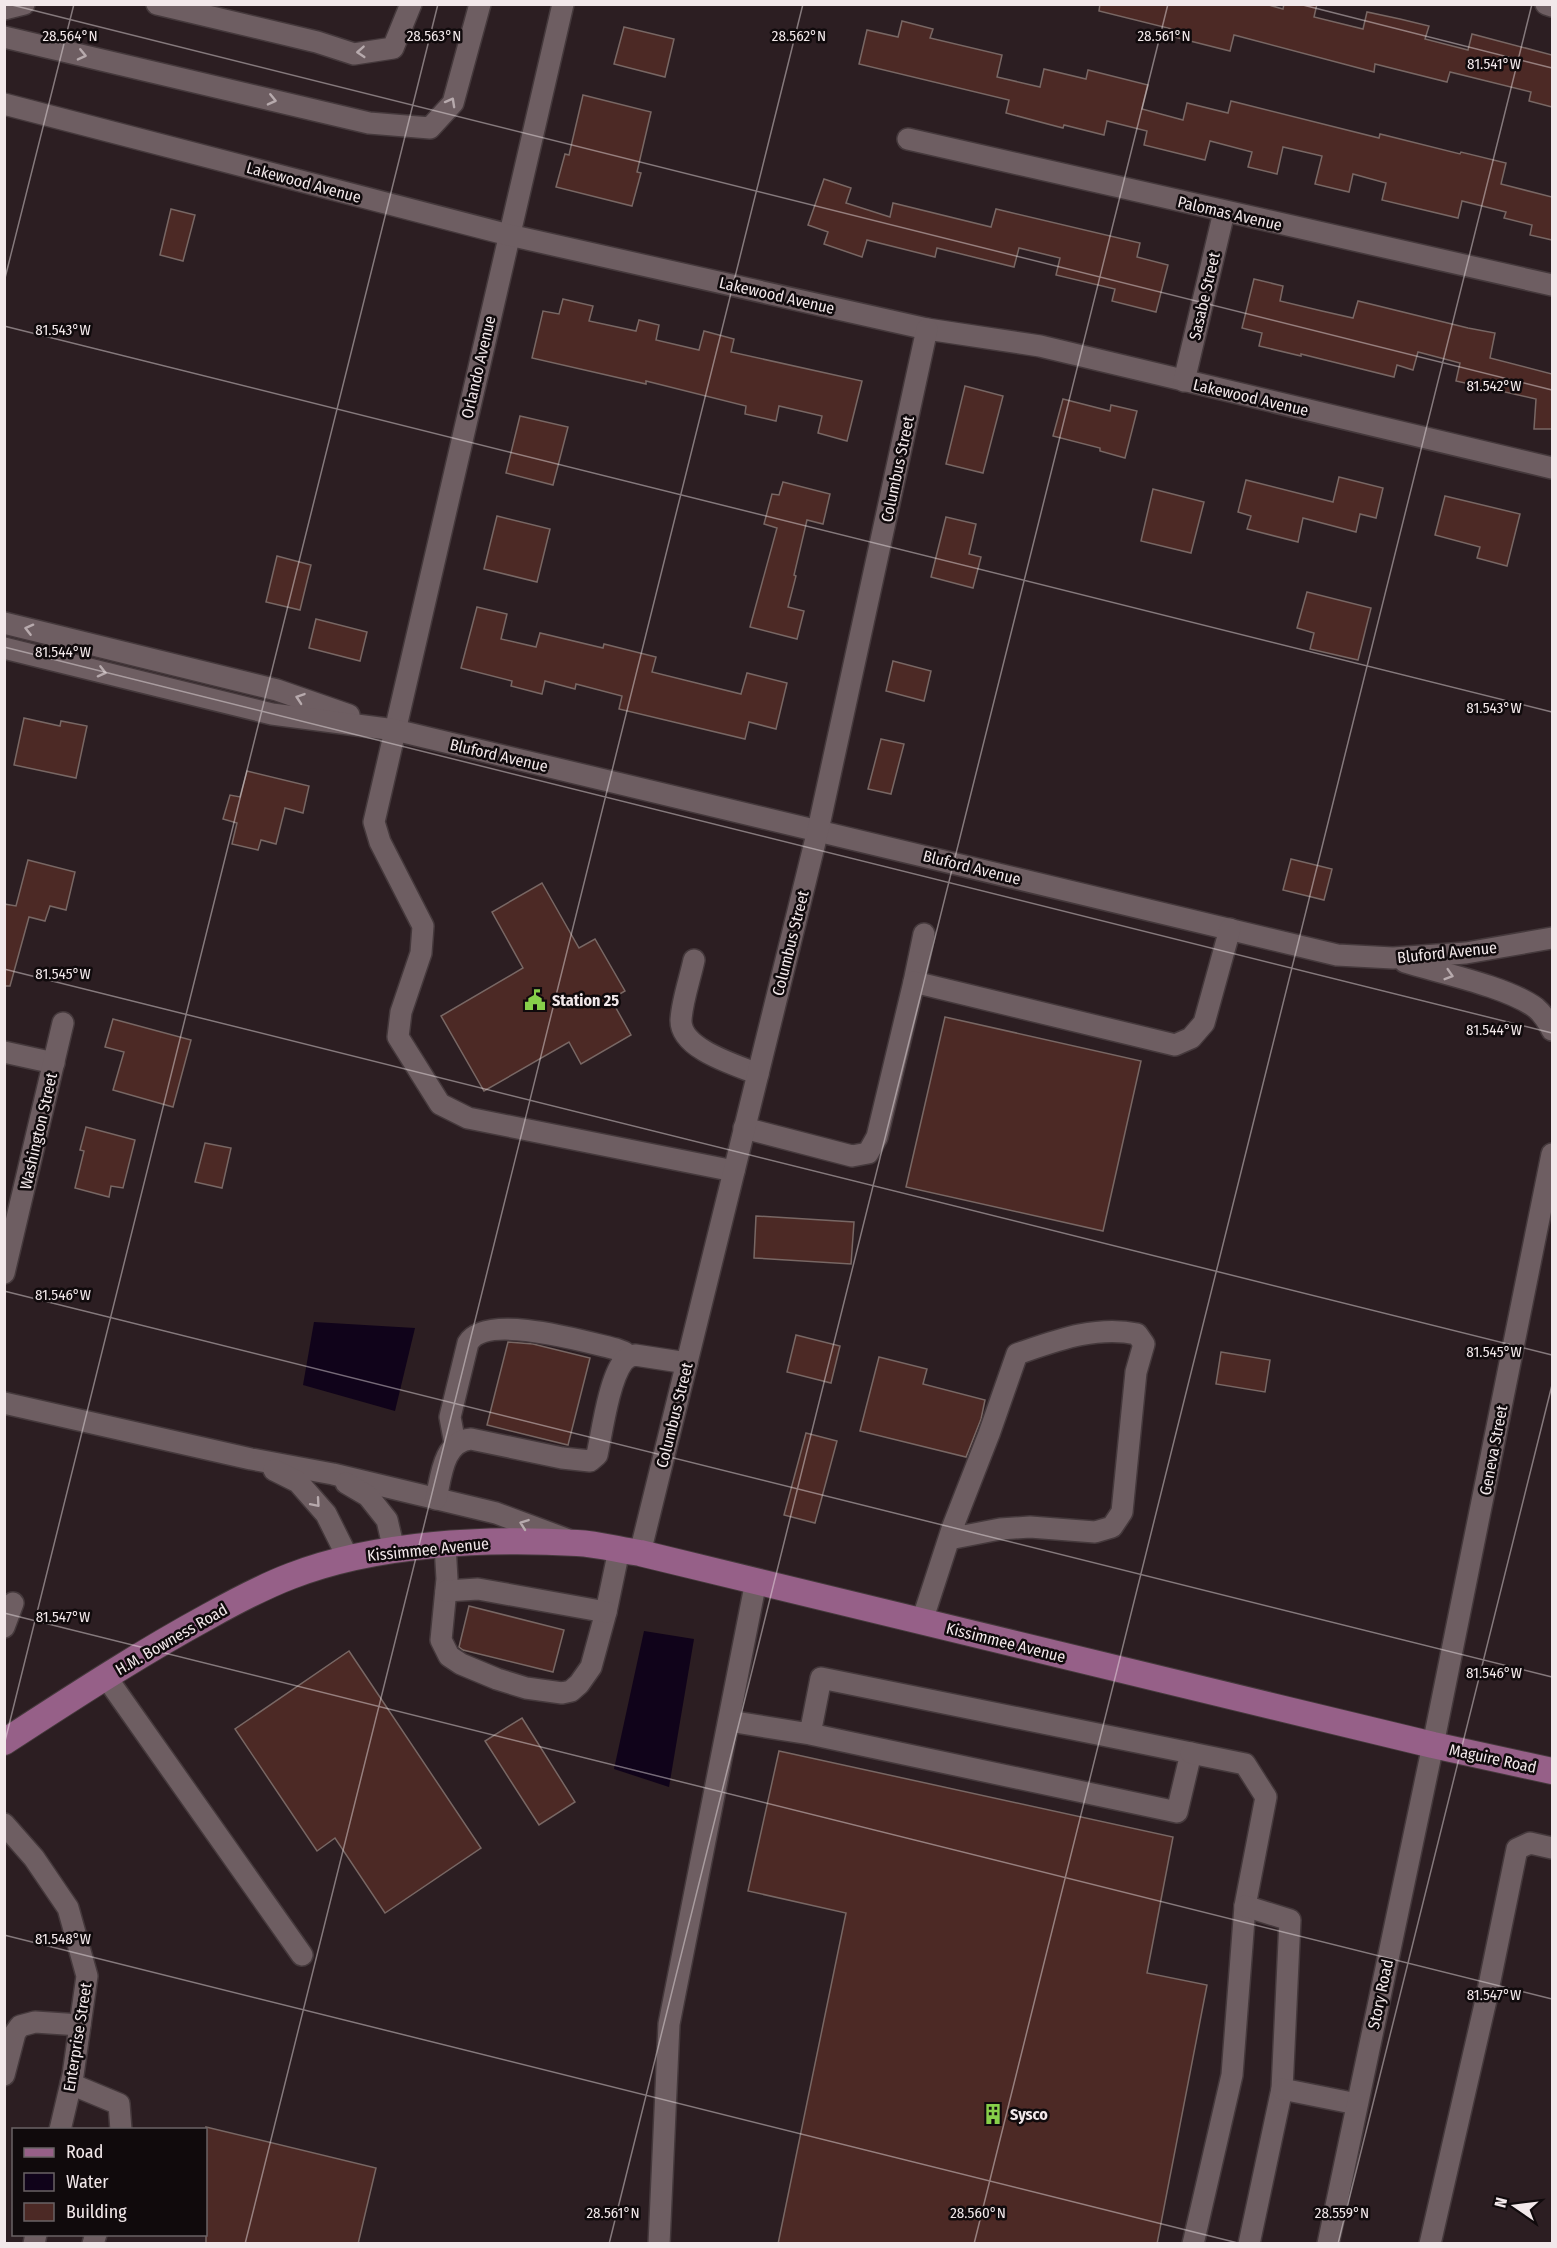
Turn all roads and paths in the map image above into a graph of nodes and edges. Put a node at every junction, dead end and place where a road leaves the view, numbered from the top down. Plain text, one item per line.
1 (24, 4) edge
2 (157, 4) edge
3 (411, 4) edge
4 (480, 4) edge
5 (563, 4) edge
6 (1546, 4) edge
7 (1552, 6) edge
8 (4, 9) edge
9 (4, 38) edge
10 (4, 104) edge
11 (908, 139) dead end
12 (1224, 212) junction
13 (509, 235) junction
14 (1552, 285) edge
15 (927, 329) junction
16 (1184, 381) junction
17 (1552, 468) edge
18 (4, 623) edge
19 (4, 648) edge
20 (395, 730) junction
21 (818, 830) junction
22 (1230, 929) junction
23 (924, 934) dead end
24 (1552, 938) edge
25 (1393, 958) junction
26 (694, 960) dead end
27 (914, 982) junction
28 (63, 1023) dead end
29 (1552, 1030) edge
30 (4, 1052) edge
31 (54, 1063) junction
32 (758, 1074) junction
33 (744, 1128) junction
34 (1552, 1154) edge
35 (734, 1171) junction
36 (4, 1274) edge
37 (629, 1356) junction
38 (687, 1363) junction
39 (4, 1403) edge
40 (455, 1444) junction
41 (251, 1459) junction
42 (333, 1474) junction
43 (436, 1499) junction
44 (949, 1539) junction
45 (579, 1543) junction
46 (445, 1545) junction
47 (394, 1550) junction
48 (629, 1552) junction
49 (348, 1558) junction
50 (756, 1581) junction
51 (447, 1591) junction
52 (13, 1603) dead end
53 (606, 1612) junction
54 (922, 1621) junction
55 (4, 1627) edge
56 (106, 1677) junction
57 (729, 1721) junction
58 (810, 1734) junction
59 (4, 1742) edge
60 (1433, 1745) junction
61 (1191, 1753) junction
62 (1552, 1771) edge
63 (4, 1824) edge
64 (1552, 1848) edge
65 (1245, 1906) junction
66 (302, 1955) dead end
67 (80, 2025) junction
68 (4, 2075) edge
69 (71, 2084) junction
70 (1282, 2089) junction
71 (1357, 2104) junction
72 (60, 2128) edge
73 (122, 2128) edge
74 (659, 2244) edge
75 (1193, 2244) edge
76 (1249, 2244) edge
77 (1328, 2244) edge
78 (1430, 2244) edge

1 - 8 street
3 -> 2 street
9 -> 4 street
5 - 13 street, Orlando Avenue
6 - 7 street
10 - 13 street, Lakewood Avenue
11 - 12 street, Palomas Avenue
12 - 14 street, Palomas Avenue
12 - 16 street, Sasabe Street
13 - 15 street, Lakewood Avenue
13 - 20 street, Orlando Avenue
15 - 16 street, Lakewood Avenue
15 - 21 street, Columbus Street
16 - 17 street, Lakewood Avenue
20 -> 18 street, Bluford Avenue
19 -> 20 street, Bluford Avenue
20 - 21 street, Bluford Avenue
20 - 35 street, Orlando Avenue
21 - 22 street, Bluford Avenue
21 - 32 street, Columbus Street
22 - 25 street, Bluford Avenue
22 - 27 street
23 - 27 street
24 - 25 street, Bluford Avenue
25 -> 29 street
26 - 32 street
27 - 33 street
28 - 31 street, Washington Street
30 - 31 street
31 - 36 street, Washington Street
32 - 33 street, Columbus Street
33 - 35 street, Columbus Street
34 - 60 street, Geneva Street
35 - 38 street, Columbus Street
37 - 38 street
37 - 40 street
37 - 40 street
38 - 48 street, Columbus Street
39 - 41 street, Kissimmee Avenue
40 - 43 street
41 - 42 street, Kissimmee Avenue
41 -> 49 street, Kissimmee Avenue
42 - 43 street, Kissimmee Avenue
42 - 47 street
45 -> 43 street, Kissimmee Avenue
44 - 44 street
44 - 54 street
45 - 46 main road, Kissimmee Avenue
45 - 48 main road, Kissimmee Avenue
46 - 47 main road, Kissimmee Avenue
46 - 51 street
47 - 49 main road, Kissimmee Avenue
48 - 50 main road, Kissimmee Avenue
48 - 53 street, Columbus Street
49 - 56 main road, H.M. Bowness Road
50 - 54 main road, Kissimmee Avenue
50 - 57 street
51 - 53 street
51 - 53 street, Columbus Street
52 - 55 street
54 - 60 main road, Kissimmee Avenue
56 - 59 main road, H.M. Bowness Road
56 - 66 street
57 - 58 street
57 - 74 street
58 - 61 street
58 - 61 street
60 - 62 main road, Maguire Road
60 - 71 street, Story Road
61 - 65 street
63 - 67 street, Enterprise Street
64 - 78 street
65 - 70 street
65 - 75 street
67 - 68 street
67 - 69 street, Enterprise Street
69 - 72 street, Enterprise Street
69 - 73 street
70 - 71 street
70 - 76 street
71 - 77 street, Story Road

